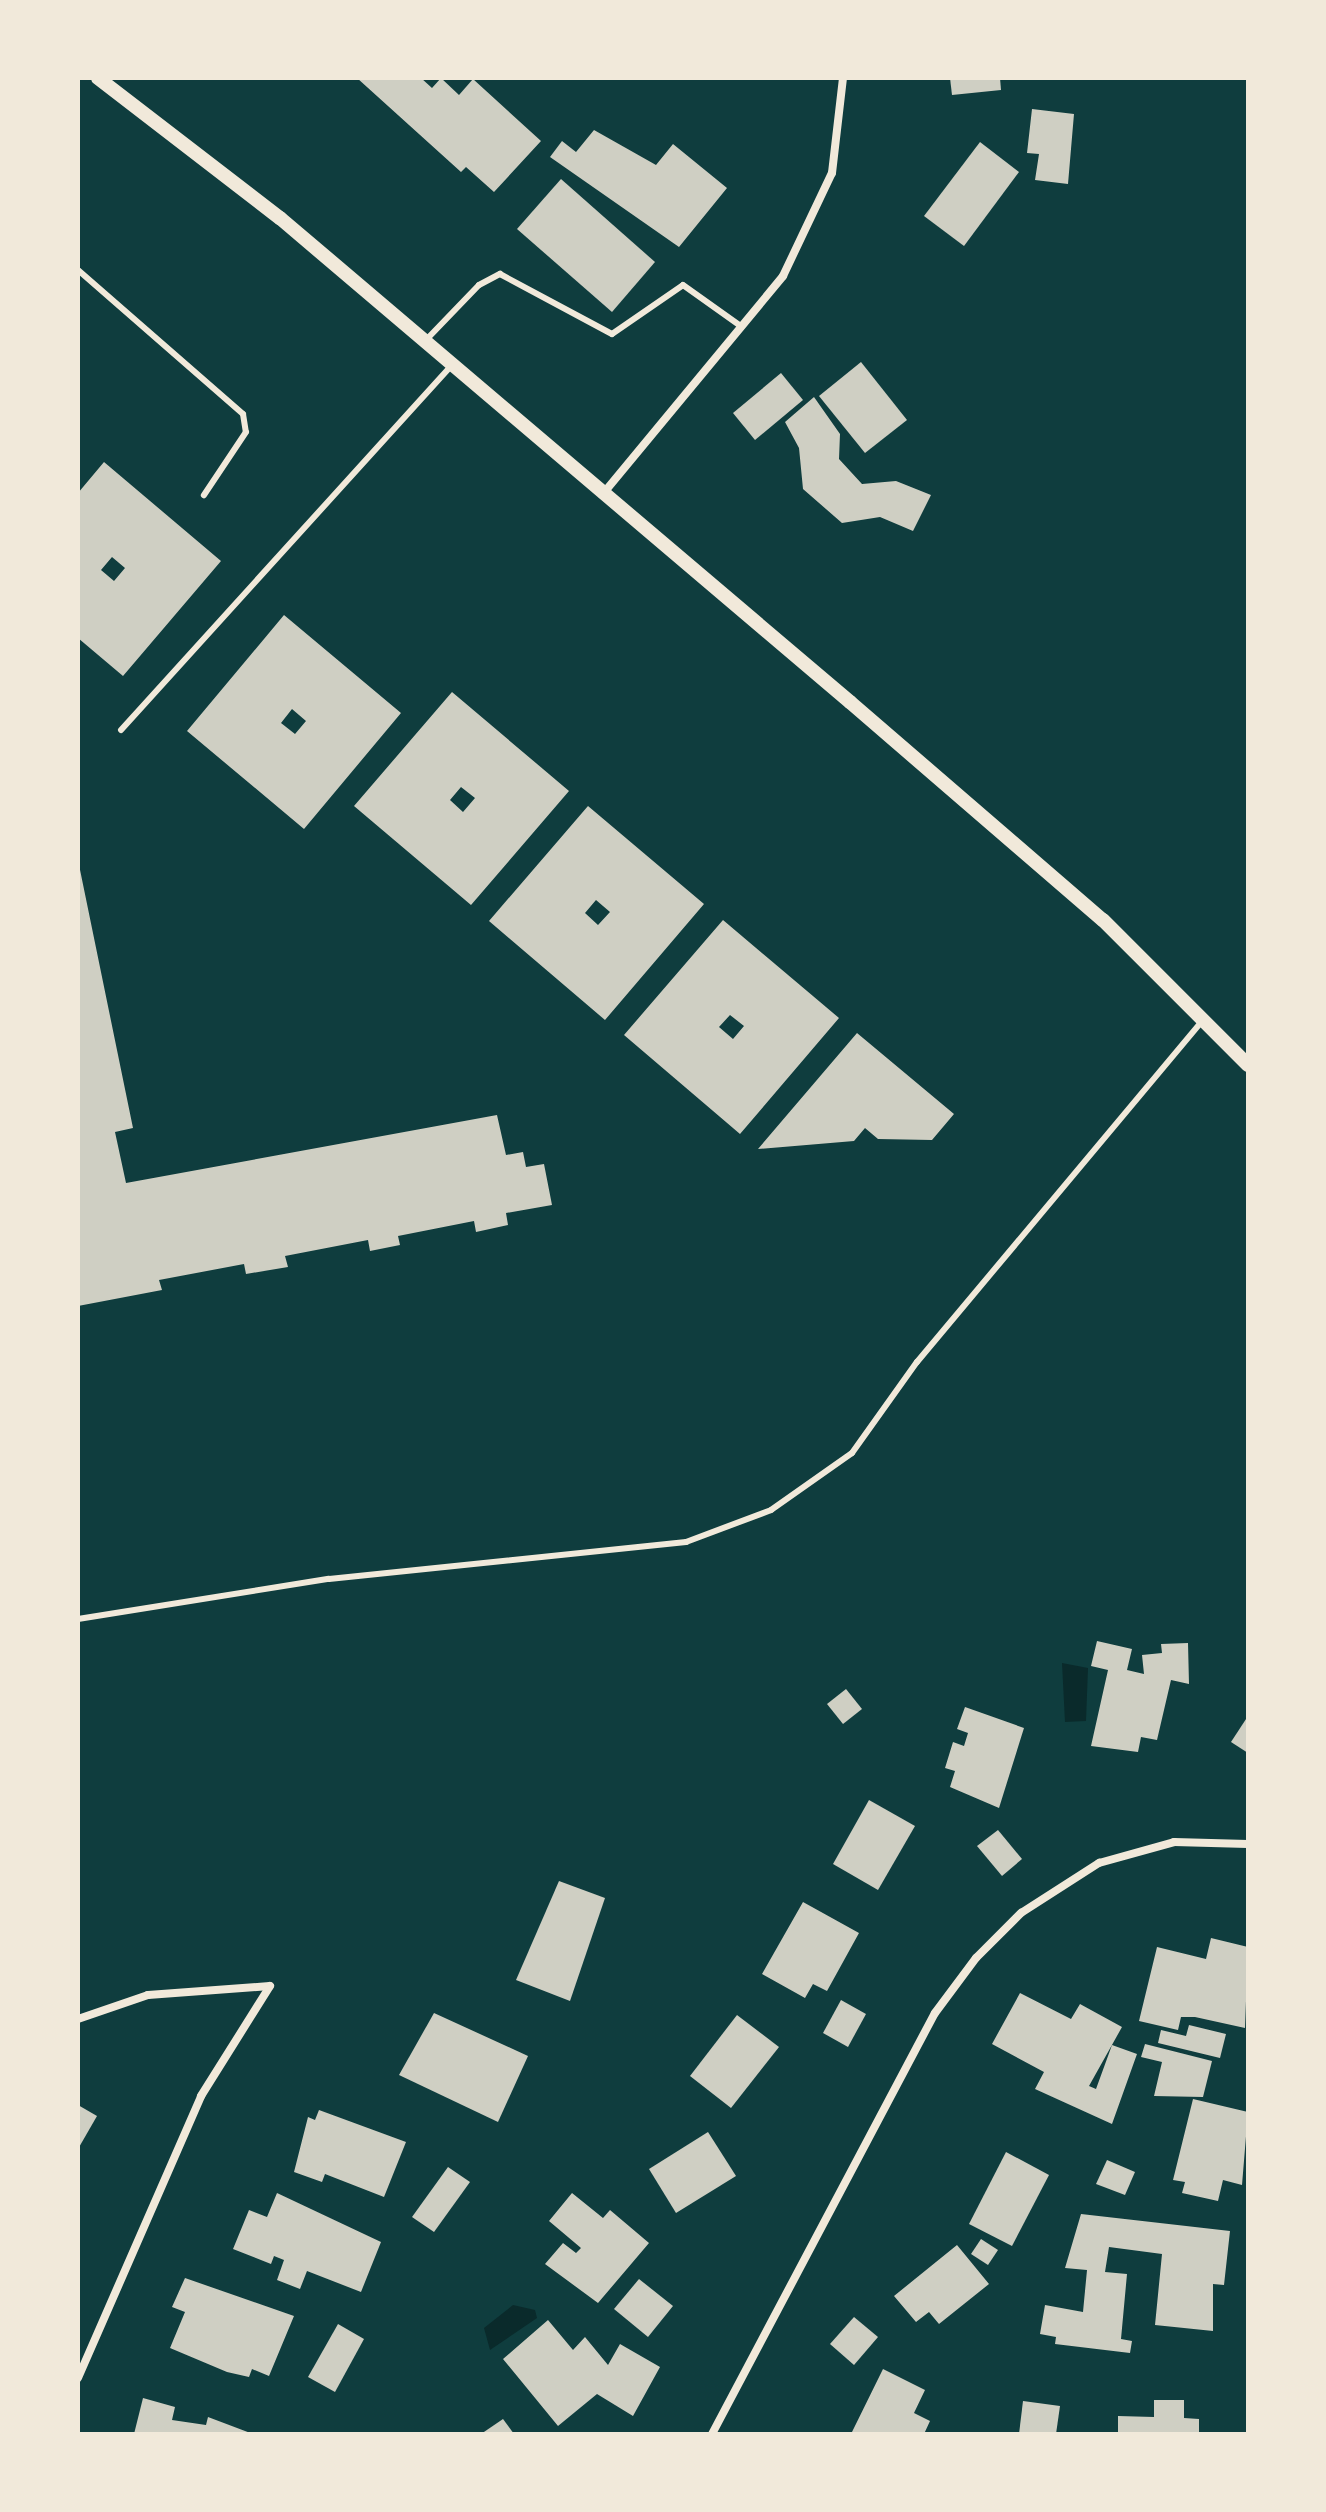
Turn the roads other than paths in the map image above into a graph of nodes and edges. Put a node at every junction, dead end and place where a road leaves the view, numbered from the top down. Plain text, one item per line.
1 (98, 78) edge
2 (843, 78) edge
3 (78, 270) edge
4 (742, 327) junction
5 (424, 343) junction
6 (451, 366) junction
7 (204, 495) dead end
8 (601, 496) junction
9 (121, 730) dead end
10 (1205, 1017) junction
11 (1248, 1065) edge
12 (78, 1619) edge
13 (1248, 1844) edge
14 (78, 2019) edge
15 (78, 2378) edge
16 (712, 2434) edge

1 - 5 street
2 - 4 street
3 - 7 lane
4 - 5 lane
4 - 8 street
5 - 6 street
6 - 8 street
6 - 9 lane
8 - 10 street
10 - 11 street
10 - 12 lane
13 - 16 street
14 - 15 street

